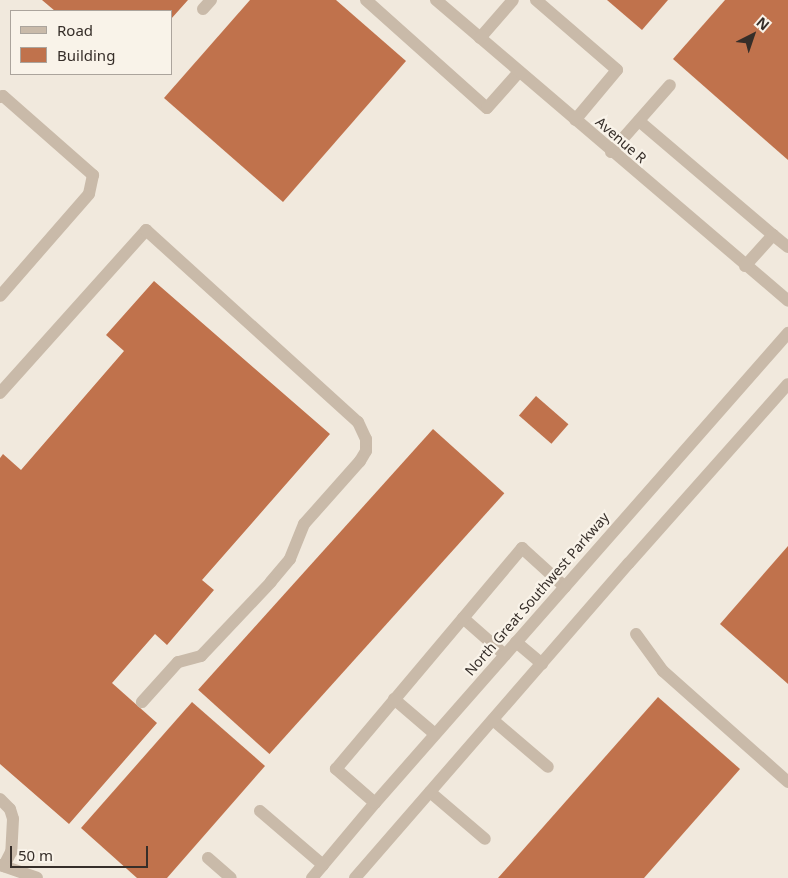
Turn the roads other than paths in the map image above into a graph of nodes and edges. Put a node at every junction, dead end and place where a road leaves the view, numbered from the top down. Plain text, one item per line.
1 (366, 0) edge
2 (436, 0) edge
3 (513, 0) edge
4 (536, 0) edge
5 (480, 38) junction
6 (519, 72) junction
7 (670, 85) dead end
8 (0, 97) edge
9 (575, 120) junction
10 (639, 121) junction
11 (611, 152) junction
12 (773, 235) junction
13 (788, 247) edge
14 (745, 266) junction
15 (0, 296) edge
16 (788, 302) edge
17 (788, 333) edge
18 (788, 384) edge
19 (0, 393) edge
20 (565, 587) junction
21 (463, 618) junction
22 (636, 634) dead end
23 (516, 642) junction
24 (505, 655) junction
25 (542, 664) junction
26 (394, 699) junction
27 (142, 702) dead end
28 (493, 720) junction
29 (436, 734) junction
30 (548, 767) dead end
31 (788, 782) edge
32 (430, 792) junction
33 (0, 799) edge
34 (375, 803) junction
35 (260, 811) dead end
36 (485, 839) dead end
37 (208, 858) dead end
38 (2, 865) edge
39 (320, 873) edge
40 (37, 878) edge
41 (231, 878) edge
42 (355, 878) edge

1 - 6 street
2 - 5 street, Avenue R
3 - 5 street
4 - 9 street
5 - 6 street, Avenue R
6 - 9 street, Avenue R
7 - 10 street
8 - 15 street
9 - 11 street, Avenue R
10 - 11 street
10 - 12 street
11 - 14 street, Avenue R
12 - 13 street
12 - 14 street
14 - 16 street, Avenue R
17 - 20 street, North Great Southwest Parkway
18 - 25 street
19 - 27 street
20 - 21 street
20 - 23 street, North Great Southwest Parkway
21 - 24 street
21 - 26 street
22 - 31 street
23 - 24 street, North Great Southwest Parkway
23 - 25 street
24 - 29 street, North Great Southwest Parkway
25 - 28 street
26 - 29 street
26 - 34 street
28 - 30 street
28 - 32 street
29 - 34 street, North Great Southwest Parkway
32 - 36 street
32 - 42 street
33 - 38 street
34 - 39 street, North Great Southwest Parkway
35 - 39 street
37 - 41 street
38 - 40 street

